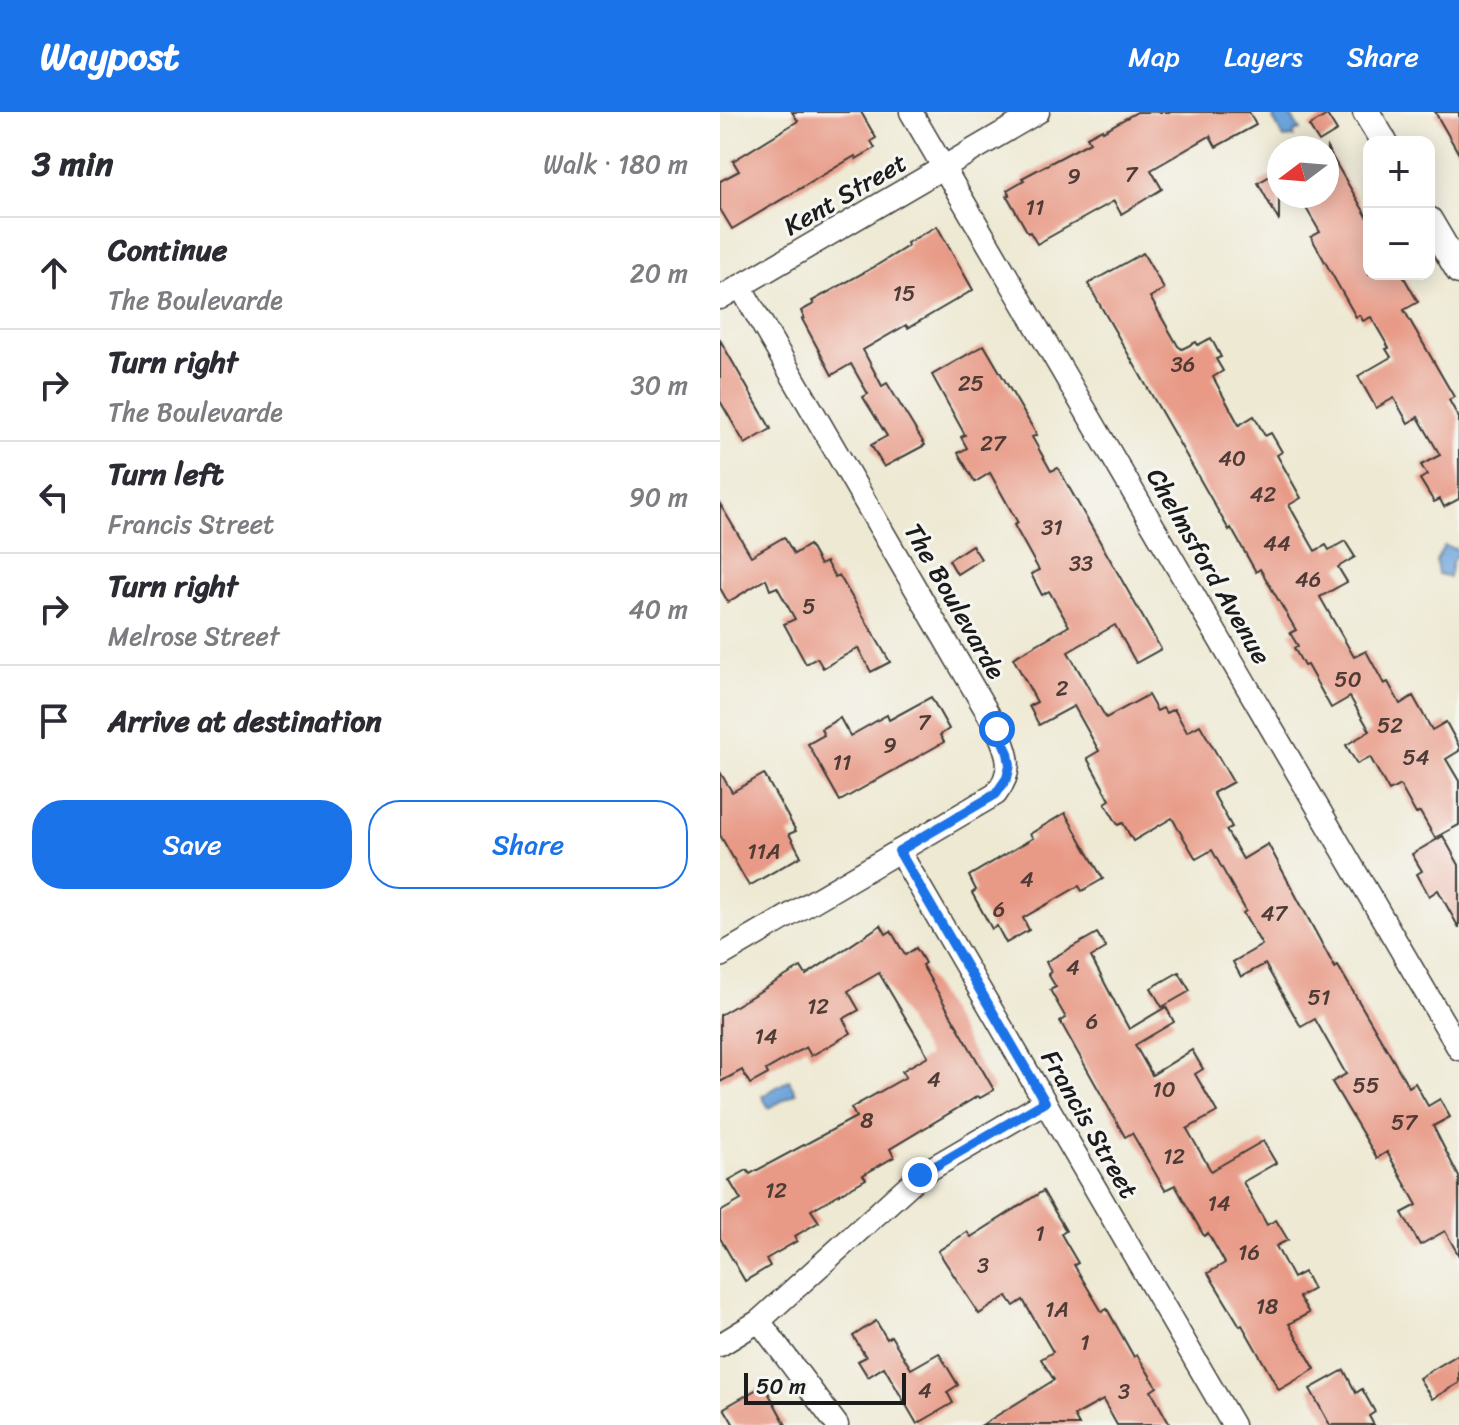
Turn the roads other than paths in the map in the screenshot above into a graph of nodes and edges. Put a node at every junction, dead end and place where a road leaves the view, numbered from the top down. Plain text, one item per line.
1 (911, 112) edge
2 (1038, 112) edge
3 (1366, 112) edge
4 (1380, 136) edge
5 (944, 169) junction
6 (1435, 230) edge
7 (1459, 271) edge
8 (740, 286) junction
9 (720, 298) edge
10 (899, 851) junction
11 (720, 956) edge
12 (1459, 1049) edge
13 (1045, 1102) junction
14 (759, 1321) junction
15 (720, 1345) edge
16 (837, 1425) edge
17 (1233, 1425) edge

1 - 5 street, Chelmsford Avenue
2 - 5 street, Kent Street
3 - 4 street
5 - 8 street, Kent Street
5 - 12 street, Chelmsford Avenue
6 - 7 street
8 - 9 street, Kent Street
8 - 10 street, The Boulevarde
10 - 11 street, The Boulevarde
10 - 13 street, Francis Street
13 - 14 street
13 - 17 street, Francis Street
14 - 15 street
14 - 16 street

